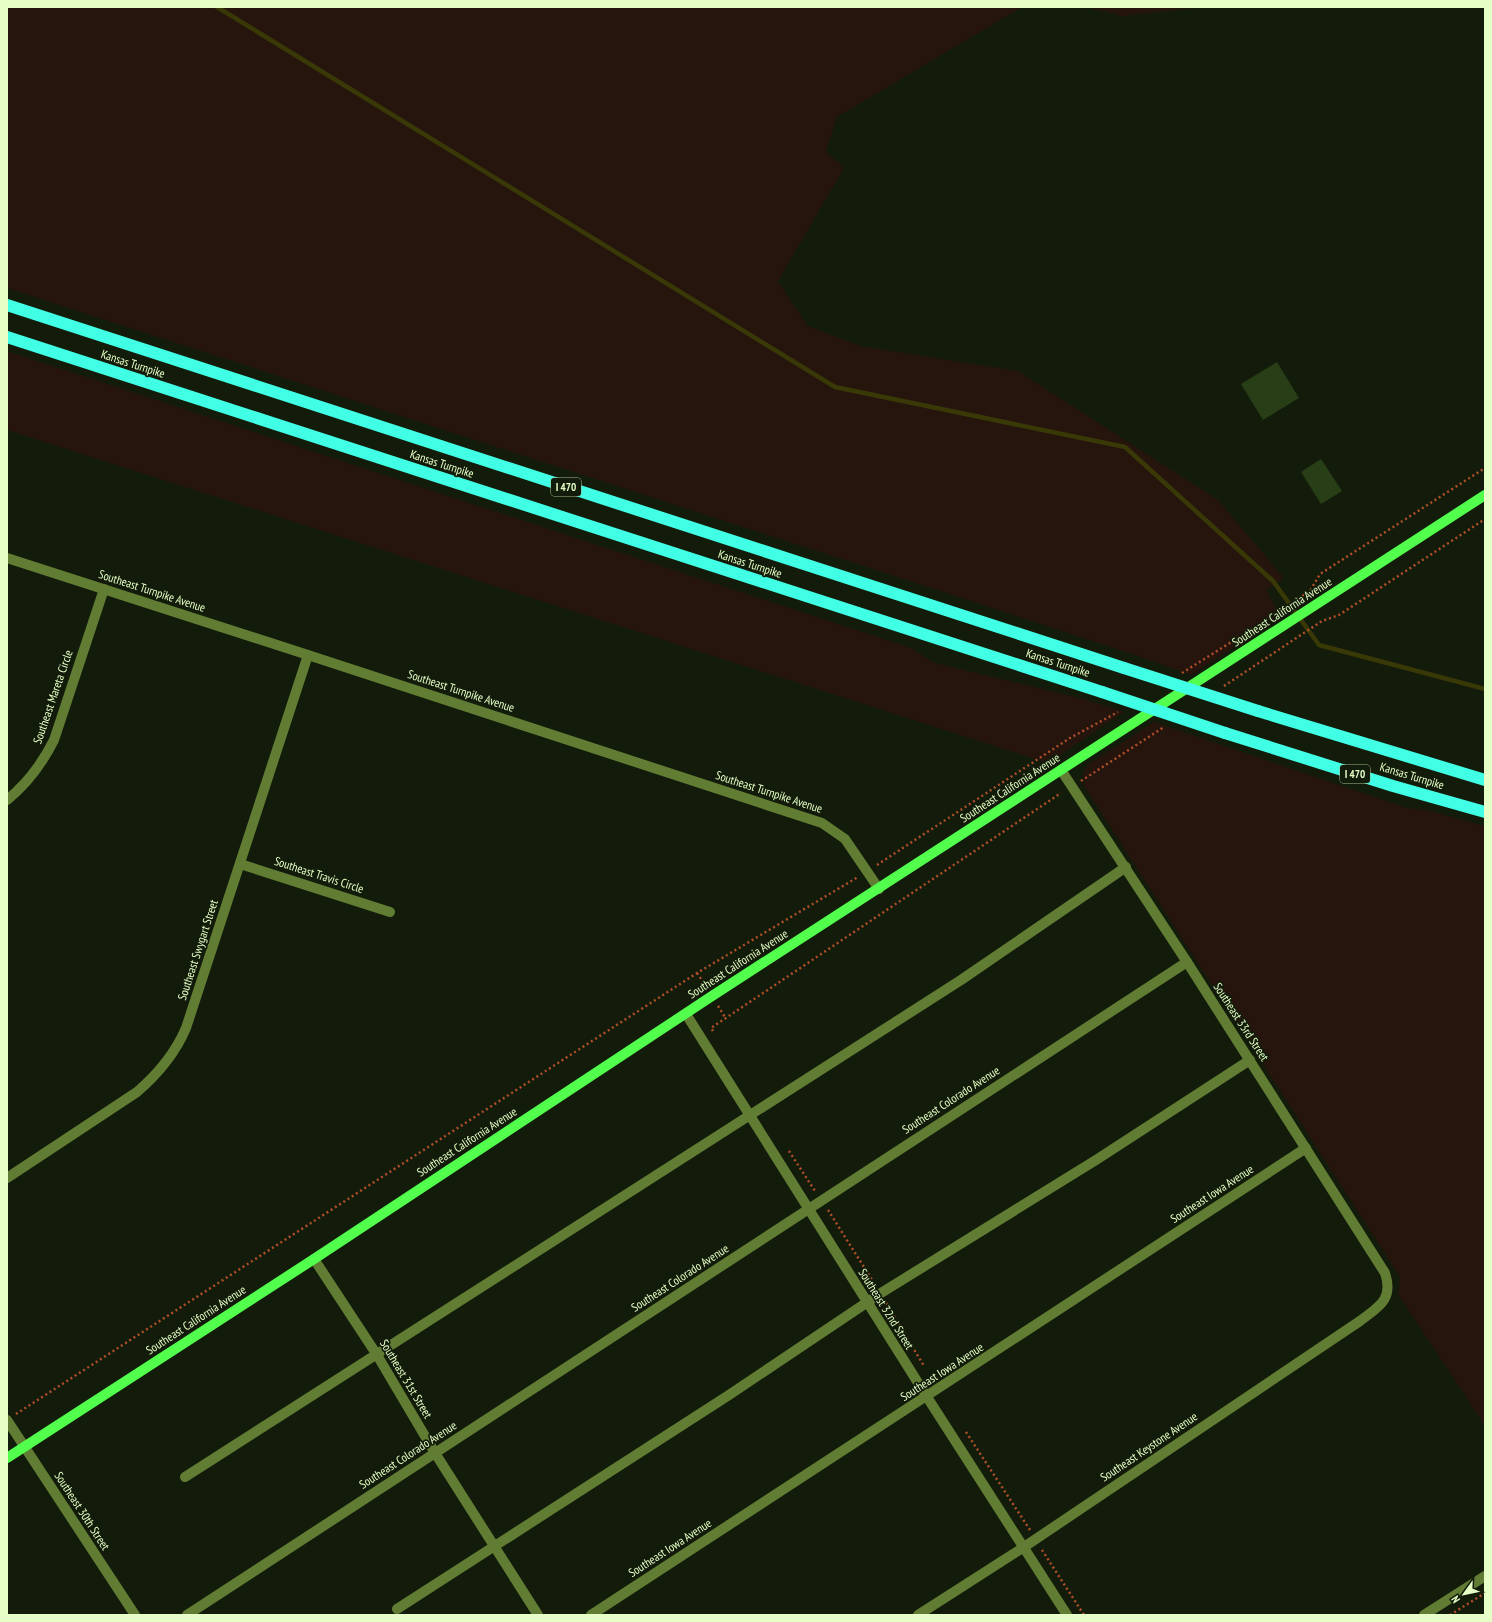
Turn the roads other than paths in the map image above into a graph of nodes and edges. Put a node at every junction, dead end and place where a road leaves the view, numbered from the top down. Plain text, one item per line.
1 (7, 305) edge
2 (7, 337) edge
3 (1485, 495) edge
4 (7, 558) edge
5 (104, 590) junction
6 (308, 655) junction
7 (1061, 770) junction
8 (1485, 780) edge
9 (7, 800) edge
10 (1485, 812) edge
11 (240, 864) junction
12 (1126, 868) junction
13 (879, 889) junction
14 (390, 912) dead end
15 (1187, 962) junction
16 (686, 1014) junction
17 (1250, 1060) junction
18 (749, 1115) junction
19 (1306, 1148) junction
20 (7, 1178) edge
21 (808, 1209) junction
22 (314, 1259) junction
23 (1388, 1292) joint
24 (867, 1303) junction
25 (377, 1355) junction
26 (927, 1397) junction
27 (11, 1417) edge
28 (24, 1447) junction
29 (435, 1453) junction
30 (7, 1458) edge
31 (185, 1476) dead end
32 (494, 1546) junction
33 (1024, 1547) junction
34 (1485, 1576) edge
35 (397, 1609) dead end
36 (135, 1615) edge
37 (186, 1615) edge
38 (538, 1615) edge
39 (591, 1615) edge
40 (918, 1615) edge
41 (1067, 1615) edge
42 (1424, 1615) edge

1 - 8 highway, Kansas Turnpike / I 470, bridge
2 - 10 highway, Kansas Turnpike / I 470, bridge
3 - 7 main road, Southeast California Avenue
4 - 5 street, Southeast Turnpike Avenue
5 - 6 street, Southeast Turnpike Avenue
5 - 9 street, Southeast Mareta Circle
6 - 11 street, Southeast Swygart Street
6 - 13 street, Southeast Turnpike Avenue
7 - 12 street, Southeast 33rd Street
7 - 13 main road, Southeast California Avenue
11 - 14 street, Southeast Travis Circle
11 - 20 street, Southeast Swygart Street
12 - 15 street, Southeast 33rd Street
12 - 18 street
13 - 16 main road, Southeast California Avenue
15 - 17 street, Southeast 33rd Street
15 - 21 street, Southeast Colorado Avenue
16 - 18 street, Southeast 32nd Street
16 - 22 main road, Southeast California Avenue
17 - 19 street, Southeast 33rd Street
17 - 24 street
18 - 21 street, Southeast 32nd Street
18 - 25 street
19 - 23 street, Southeast 33rd Street
19 - 26 street, Southeast Iowa Avenue
21 - 24 street, Southeast 32nd Street
21 - 29 street, Southeast Colorado Avenue
22 - 25 street, Southeast 31st Street
22 - 28 main road, Southeast California Avenue
23 - 33 street, Southeast Keystone Avenue
24 - 26 street, Southeast 32nd Street
24 - 32 street
25 - 29 street, Southeast 31st Street
25 - 31 street
26 - 33 street, Southeast 32nd Street
26 - 39 street, Southeast Iowa Avenue
27 - 28 street, Southeast 30th Street
28 - 30 main road, Southeast California Avenue
28 - 36 street, Southeast 30th Street
29 - 32 street, Southeast 31st Street
29 - 37 street, Southeast Colorado Avenue
32 - 35 street
32 - 38 street, Southeast 31st Street
33 - 40 street, Southeast Keystone Avenue
33 - 41 street, Southeast 32nd Street
34 - 42 street

